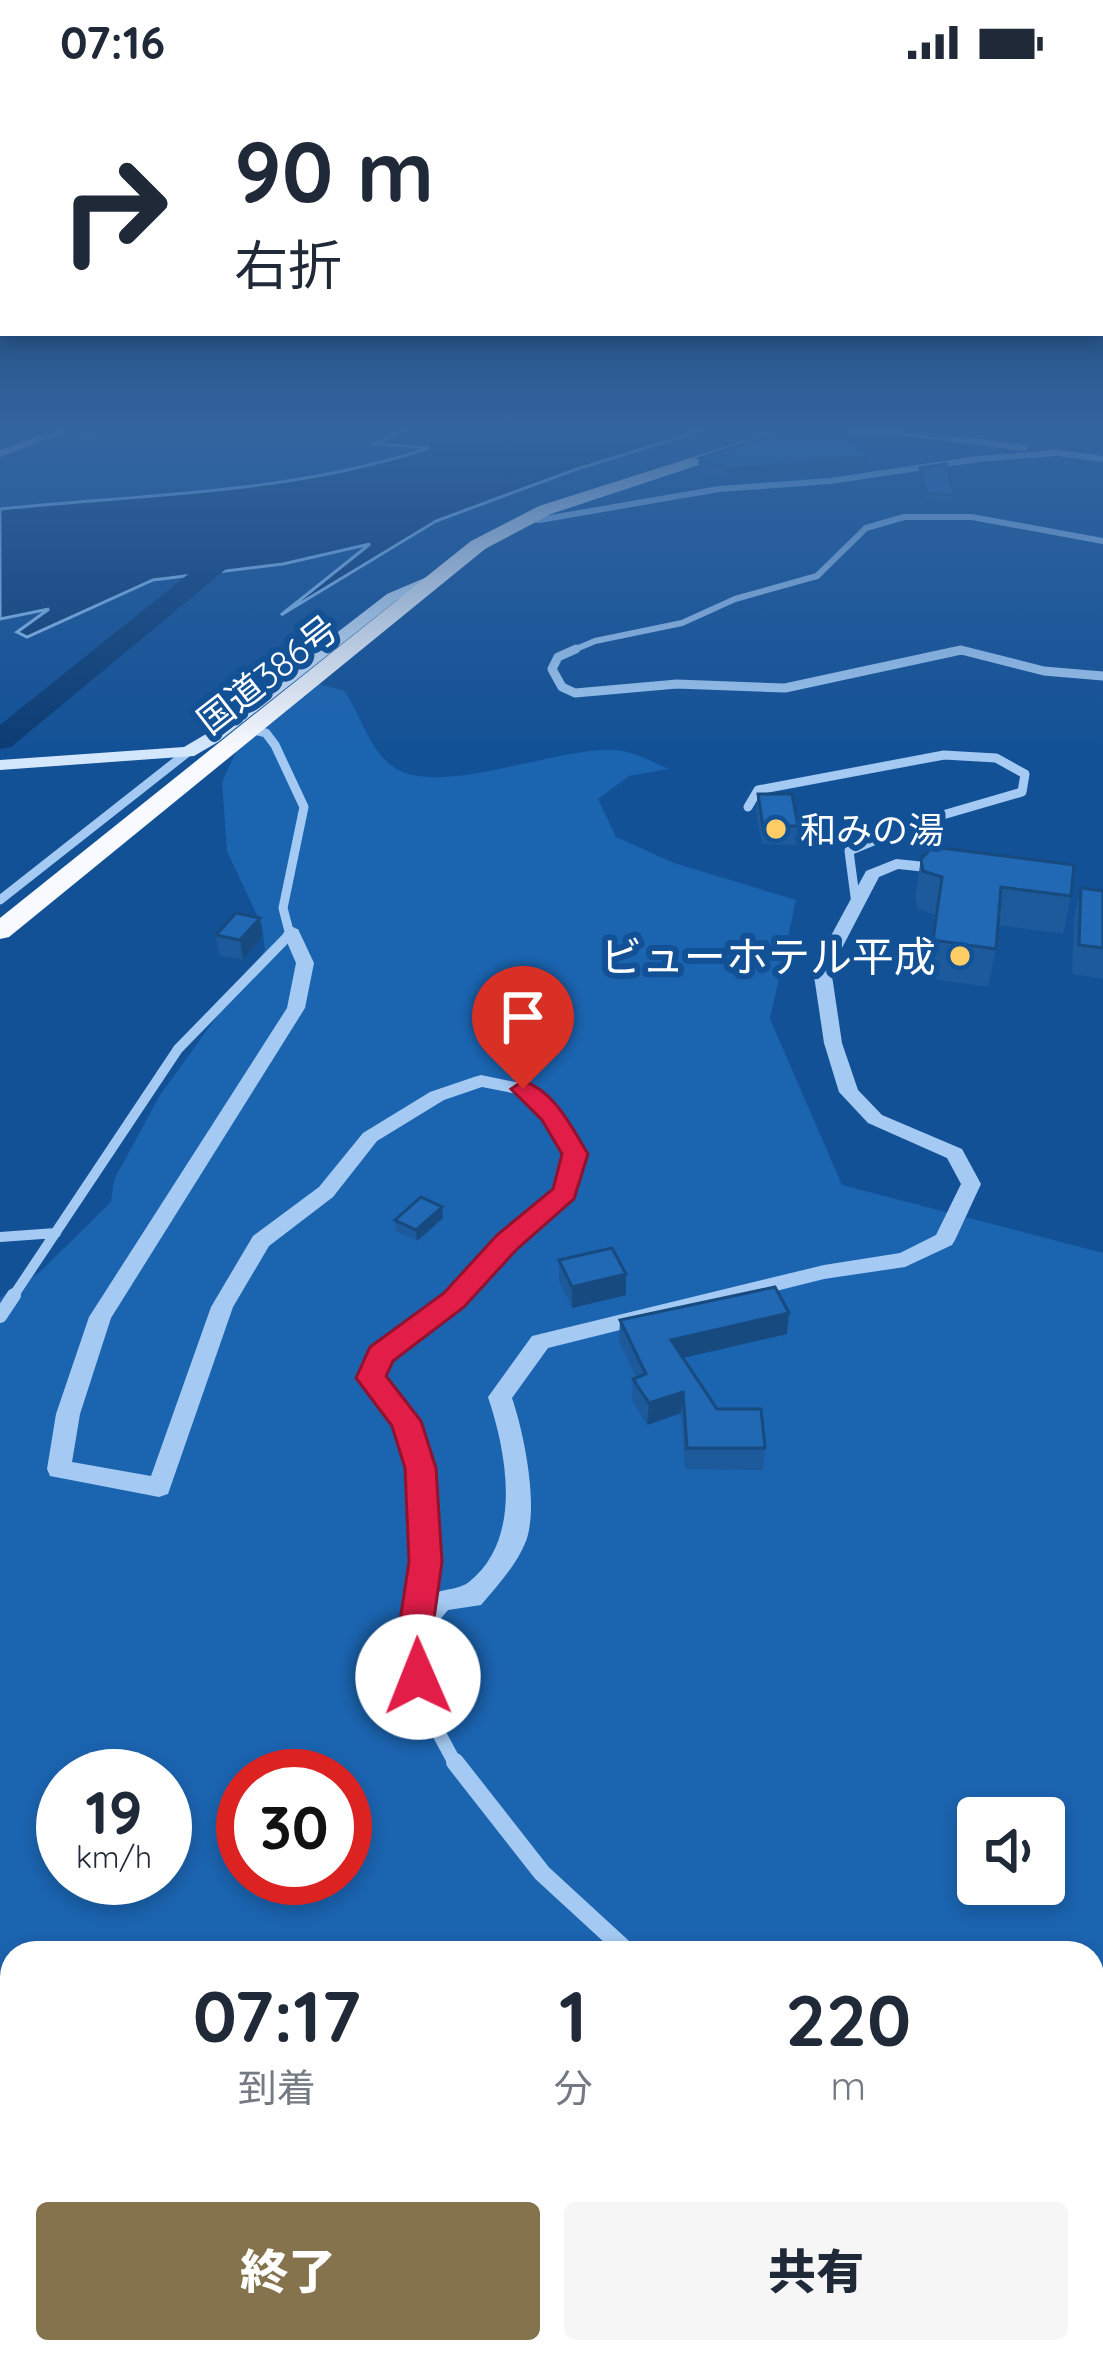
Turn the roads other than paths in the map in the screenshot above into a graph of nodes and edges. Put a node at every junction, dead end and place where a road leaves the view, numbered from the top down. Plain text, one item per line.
1 (493, 536) edge
2 (854, 536) edge
3 (441, 574) junction
4 (1103, 676) edge
5 (250, 728) junction
6 (178, 754) junction
7 (0, 765) edge
8 (748, 807) dead end
9 (974, 873) edge
10 (0, 900) edge
11 (856, 904) junction
12 (0, 931) edge
13 (292, 933) junction
14 (56, 1233) junction
15 (0, 1237) edge
16 (0, 1316) edge
17 (413, 1647) junction
18 (616, 1941) edge

1 - 3 highway, 国道386号
2 - 4 street
3 - 5 highway, 国道386号
3 - 6 main road
5 - 12 highway, 国道386号
5 - 13 street
6 - 7 main road
6 - 10 street
8 - 11 street
9 - 11 street
11 - 17 street
13 - 14 street
13 - 17 street
14 - 15 street
14 - 16 street
17 - 18 street

